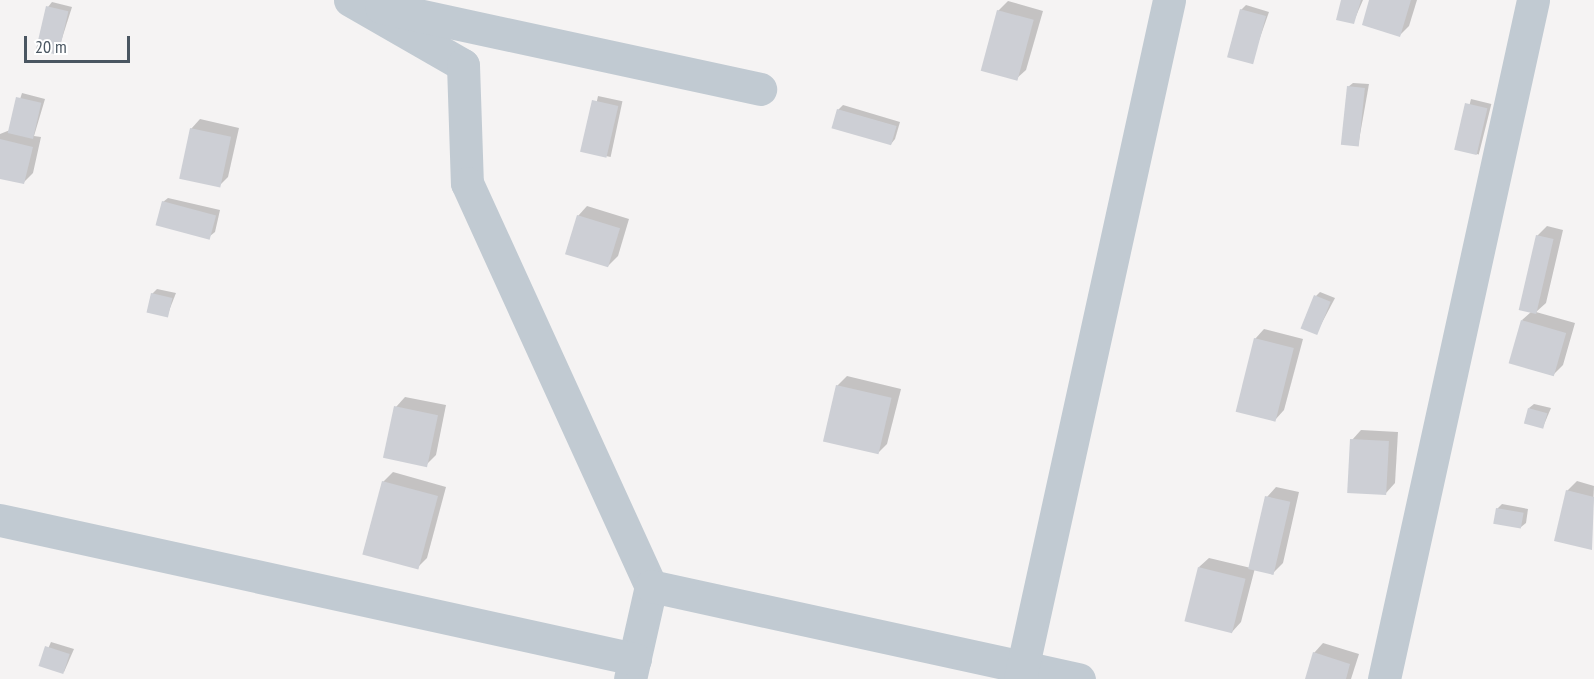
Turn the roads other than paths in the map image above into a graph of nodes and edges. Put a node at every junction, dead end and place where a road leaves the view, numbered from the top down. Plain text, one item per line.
1 (350, 0) edge
2 (1169, 0) edge
3 (1533, 0) edge
4 (760, 89) dead end
5 (0, 520) edge
6 (651, 586) junction
7 (632, 669) edge
8 (1022, 673) edge
9 (1079, 679) edge
10 (1384, 679) edge

1 - 4 street
1 - 6 street
2 - 8 street
3 - 10 street
5 - 7 street
6 - 7 street
6 - 8 street
8 - 9 street

